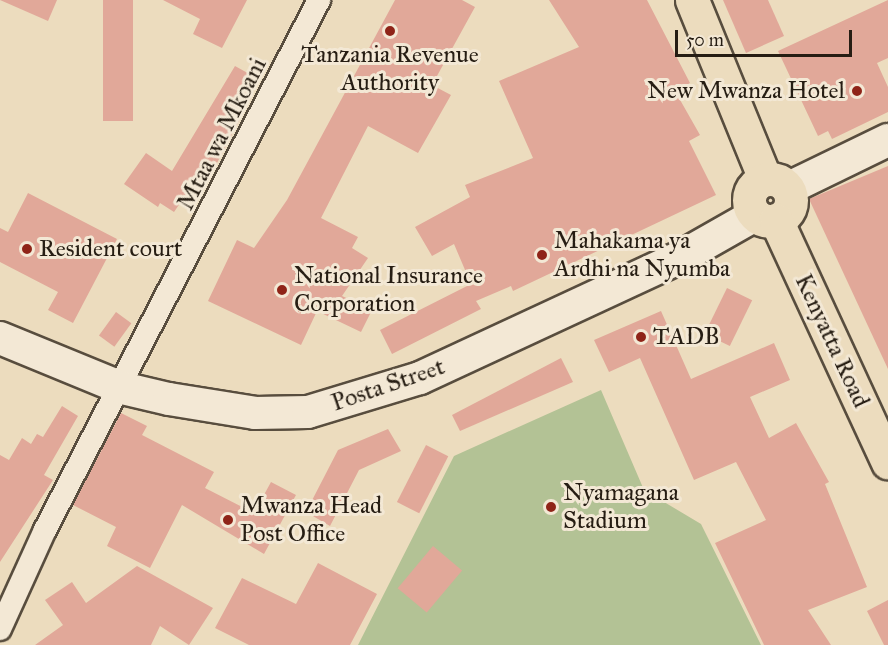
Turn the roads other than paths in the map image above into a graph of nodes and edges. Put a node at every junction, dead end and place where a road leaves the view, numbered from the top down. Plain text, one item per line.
1 (319, 0) edge
2 (692, 0) edge
3 (888, 140) edge
4 (777, 183) junction
5 (766, 218) junction
6 (0, 338) edge
7 (122, 388) junction
8 (888, 462) edge
9 (0, 629) edge

1 - 7 street, Mtaa wa Mkoani
2 - 4 highway
3 - 4 main road
4 - 5 highway
5 - 7 main road, Posta Street
5 - 8 highway, Kenyatta Road
6 - 7 main road, Posta Street
7 - 9 street, Mtaa wa Mkoani

